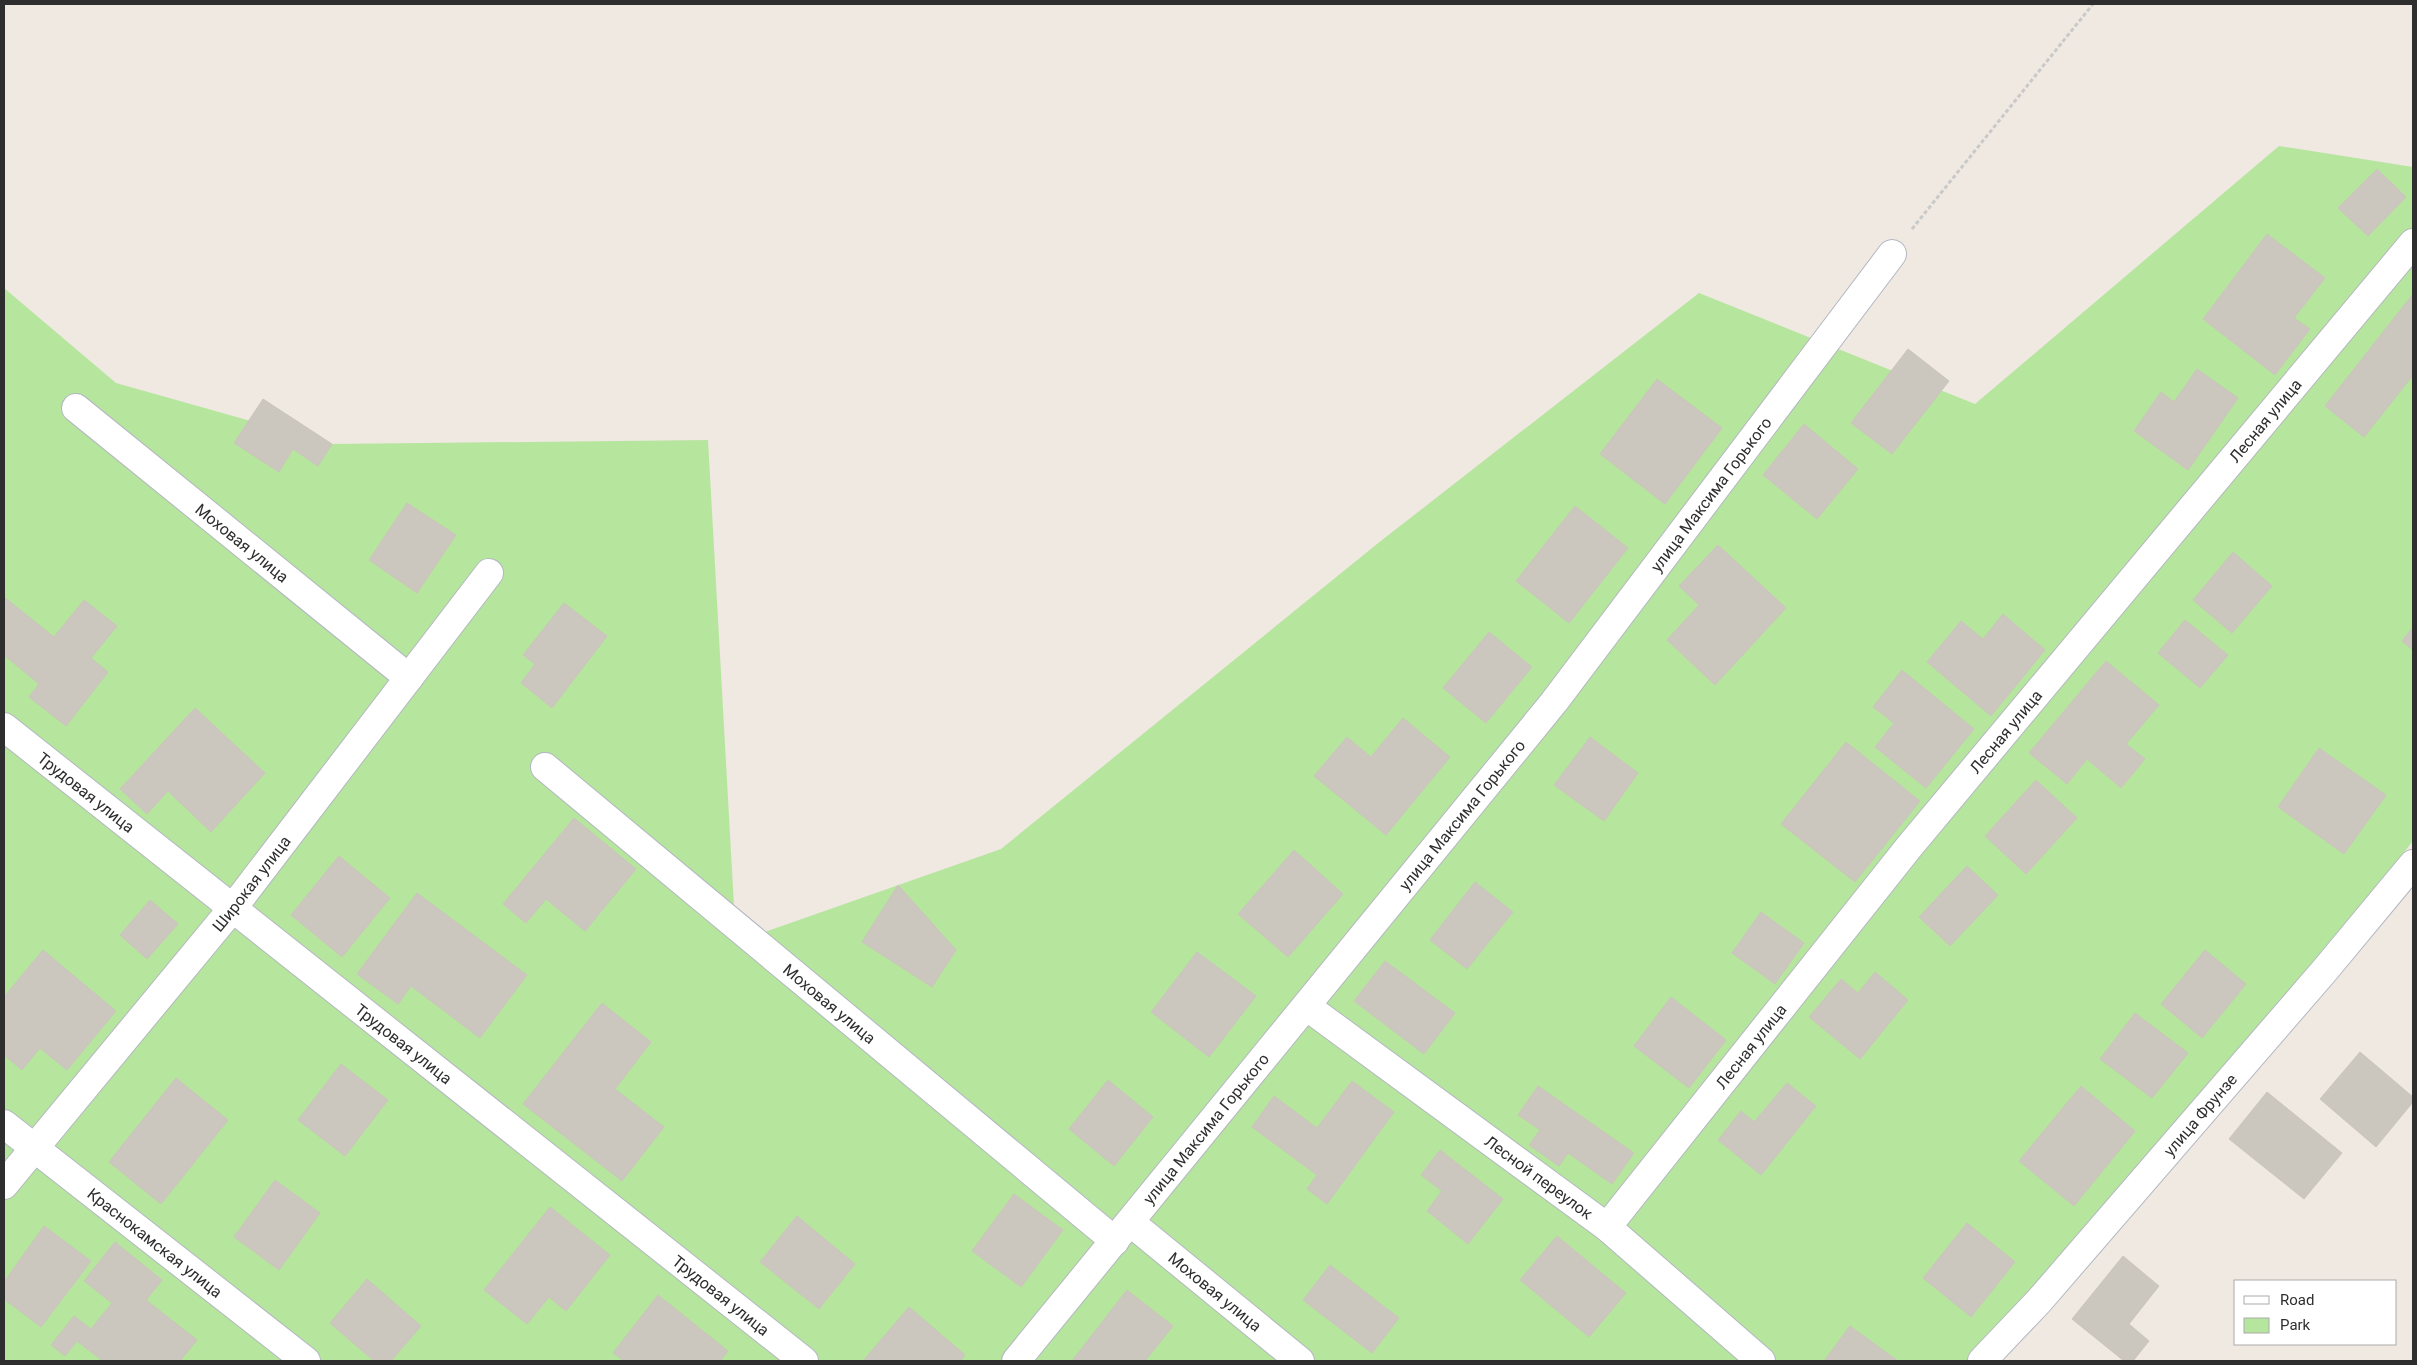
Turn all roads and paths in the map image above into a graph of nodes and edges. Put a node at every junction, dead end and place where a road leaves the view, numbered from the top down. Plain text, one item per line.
1 (2094, 4) edge
2 (2413, 243) edge
3 (1892, 254) joint
4 (76, 408) dead end
5 (489, 572) dead end
6 (408, 678) junction
7 (4, 727) edge
8 (545, 767) dead end
9 (2413, 864) edge
10 (232, 909) junction
11 (1306, 1006) junction
12 (4, 1124) edge
13 (32, 1148) junction
14 (4, 1185) edge
15 (1607, 1228) junction
16 (1123, 1232) junction
17 (306, 1361) edge
18 (804, 1361) edge
19 (1016, 1361) edge
20 (1300, 1361) edge
21 (1761, 1361) edge
22 (1982, 1361) edge

1 - 3 path
2 - 15 street, Лесная улица
3 - 11 street, улица Максима Горького
4 - 6 street, Моховая улица
5 - 6 street, Широкая улица
6 - 10 street, Широкая улица
7 - 10 street, Трудовая улица
8 - 16 street, Моховая улица
9 - 22 street, улица Фрунзе
10 - 13 street, Широкая улица
10 - 18 street, Трудовая улица
11 - 15 street, Лесной переулок
11 - 16 street, улица Максима Горького
12 - 13 street, Краснокамская улица
13 - 14 street, Широкая улица
13 - 17 street, Краснокамская улица
15 - 21 street, Лесной переулок
16 - 19 street, улица Максима Горького
16 - 20 street, Моховая улица

